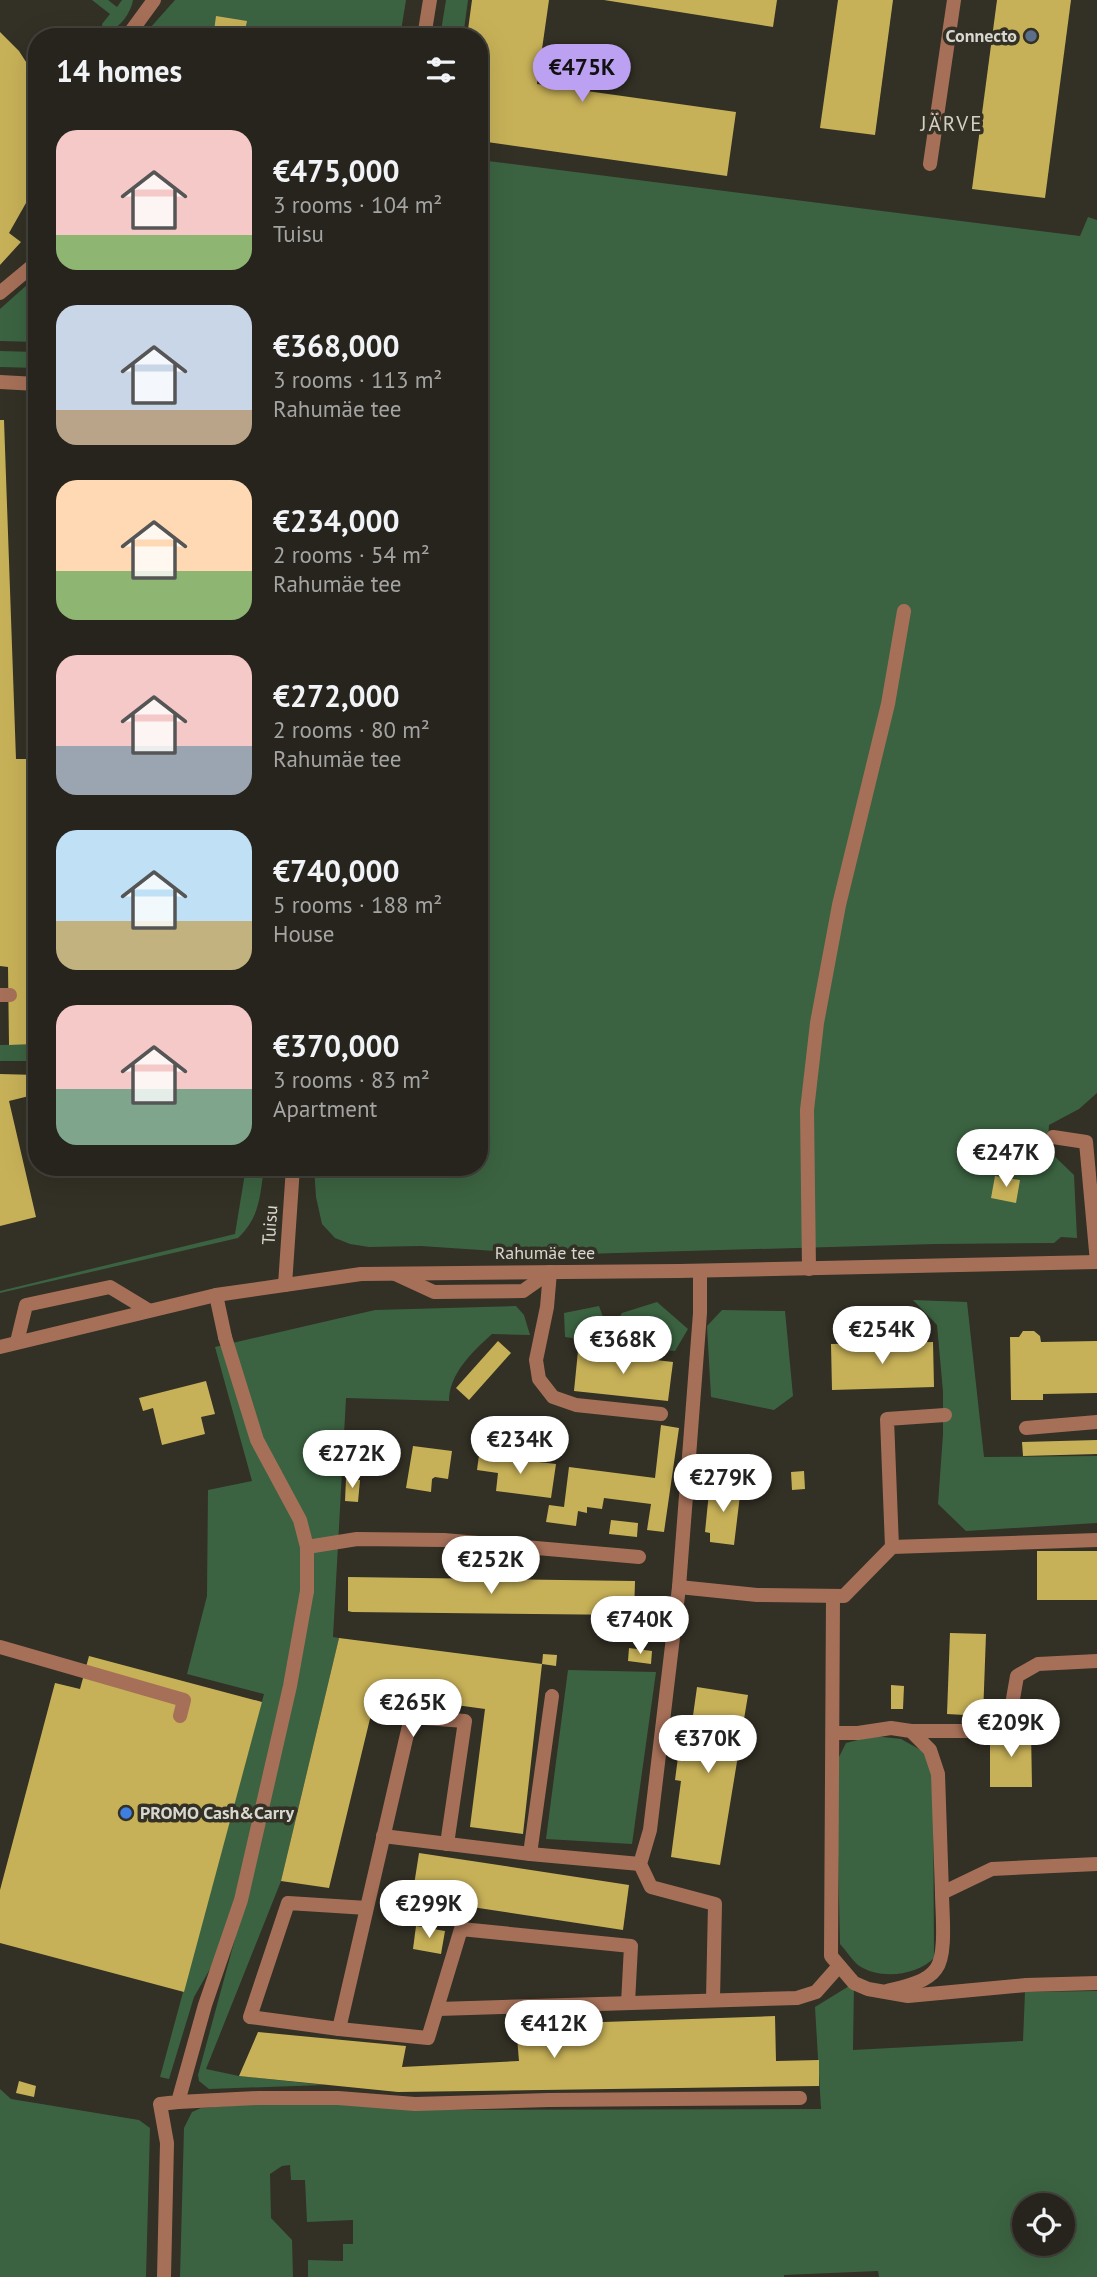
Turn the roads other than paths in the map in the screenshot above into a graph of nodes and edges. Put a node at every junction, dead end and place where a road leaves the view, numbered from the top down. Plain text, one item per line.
1 (154, 0) edge
2 (430, 0) edge
3 (954, 0) edge
4 (134, 28) edge
5 (426, 28) edge
6 (930, 164) dead end
7 (28, 270) edge
8 (0, 293) edge
9 (0, 382) edge
10 (28, 384) edge
11 (904, 611) dead end
12 (1053, 1136) dead end
13 (292, 1176) edge
14 (1097, 1262) edge
15 (809, 1269) junction
16 (700, 1271) junction
17 (550, 1272) junction
18 (285, 1285) junction
19 (216, 1295) junction
20 (148, 1310) junction
21 (17, 1342) junction
22 (0, 1347) edge
23 (661, 1414) dead end
24 (945, 1415) dead end
25 (1097, 1422) edge
26 (1026, 1428) dead end
27 (1097, 1540) edge
28 (307, 1547) junction
29 (892, 1547) junction
30 (639, 1557) dead end
31 (679, 1587) junction
32 (833, 1596) junction
33 (0, 1647) edge
34 (1097, 1661) edge
35 (552, 1696) dead end
36 (180, 1716) dead end
37 (911, 1731) junction
38 (833, 1733) junction
39 (383, 1836) junction
40 (447, 1844) junction
41 (530, 1854) junction
42 (640, 1864) junction
43 (1097, 1864) edge
44 (942, 1893) junction
45 (367, 1908) junction
46 (839, 1966) junction
47 (1097, 1983) edge
48 (886, 1992) junction
49 (713, 1999) junction
50 (628, 2003) junction
51 (438, 2009) junction
52 (339, 2029) junction
53 (800, 2098) dead end
54 (178, 2102) junction
55 (164, 2277) edge

1 - 4 street
2 - 5 street
3 - 6 street
7 - 8 street
9 - 10 street
11 - 15 street
12 - 14 street
13 - 18 street, Tuisu
14 - 15 street, Rahumäe tee
15 - 16 street, Rahumäe tee
16 - 17 street, Rahumäe tee
16 - 31 street
17 - 18 street, Rahumäe tee
17 - 23 street
18 - 19 street, Rahumäe tee
19 - 20 street, Rahumäe tee
19 - 28 street
20 - 21 street, Rahumäe tee
20 - 21 street
21 - 22 street, Rahumäe tee
24 - 29 street
25 - 26 street
27 - 29 street
28 - 30 street
28 - 54 street
29 - 32 street
31 - 32 street
31 - 42 street
32 - 38 street
33 - 36 street
34 - 37 street
35 - 41 street
37 - 38 street
37 - 44 street
38 - 46 street
39 - 40 street
39 - 40 street
39 - 45 street
40 - 41 street
41 - 42 street
42 - 49 street
43 - 44 street
44 - 48 street
45 - 52 street
45 - 52 street
46 - 48 street
46 - 49 street
47 - 48 street
49 - 50 street
50 - 51 street
50 - 51 street
51 - 52 street
53 - 54 street
54 - 55 street

